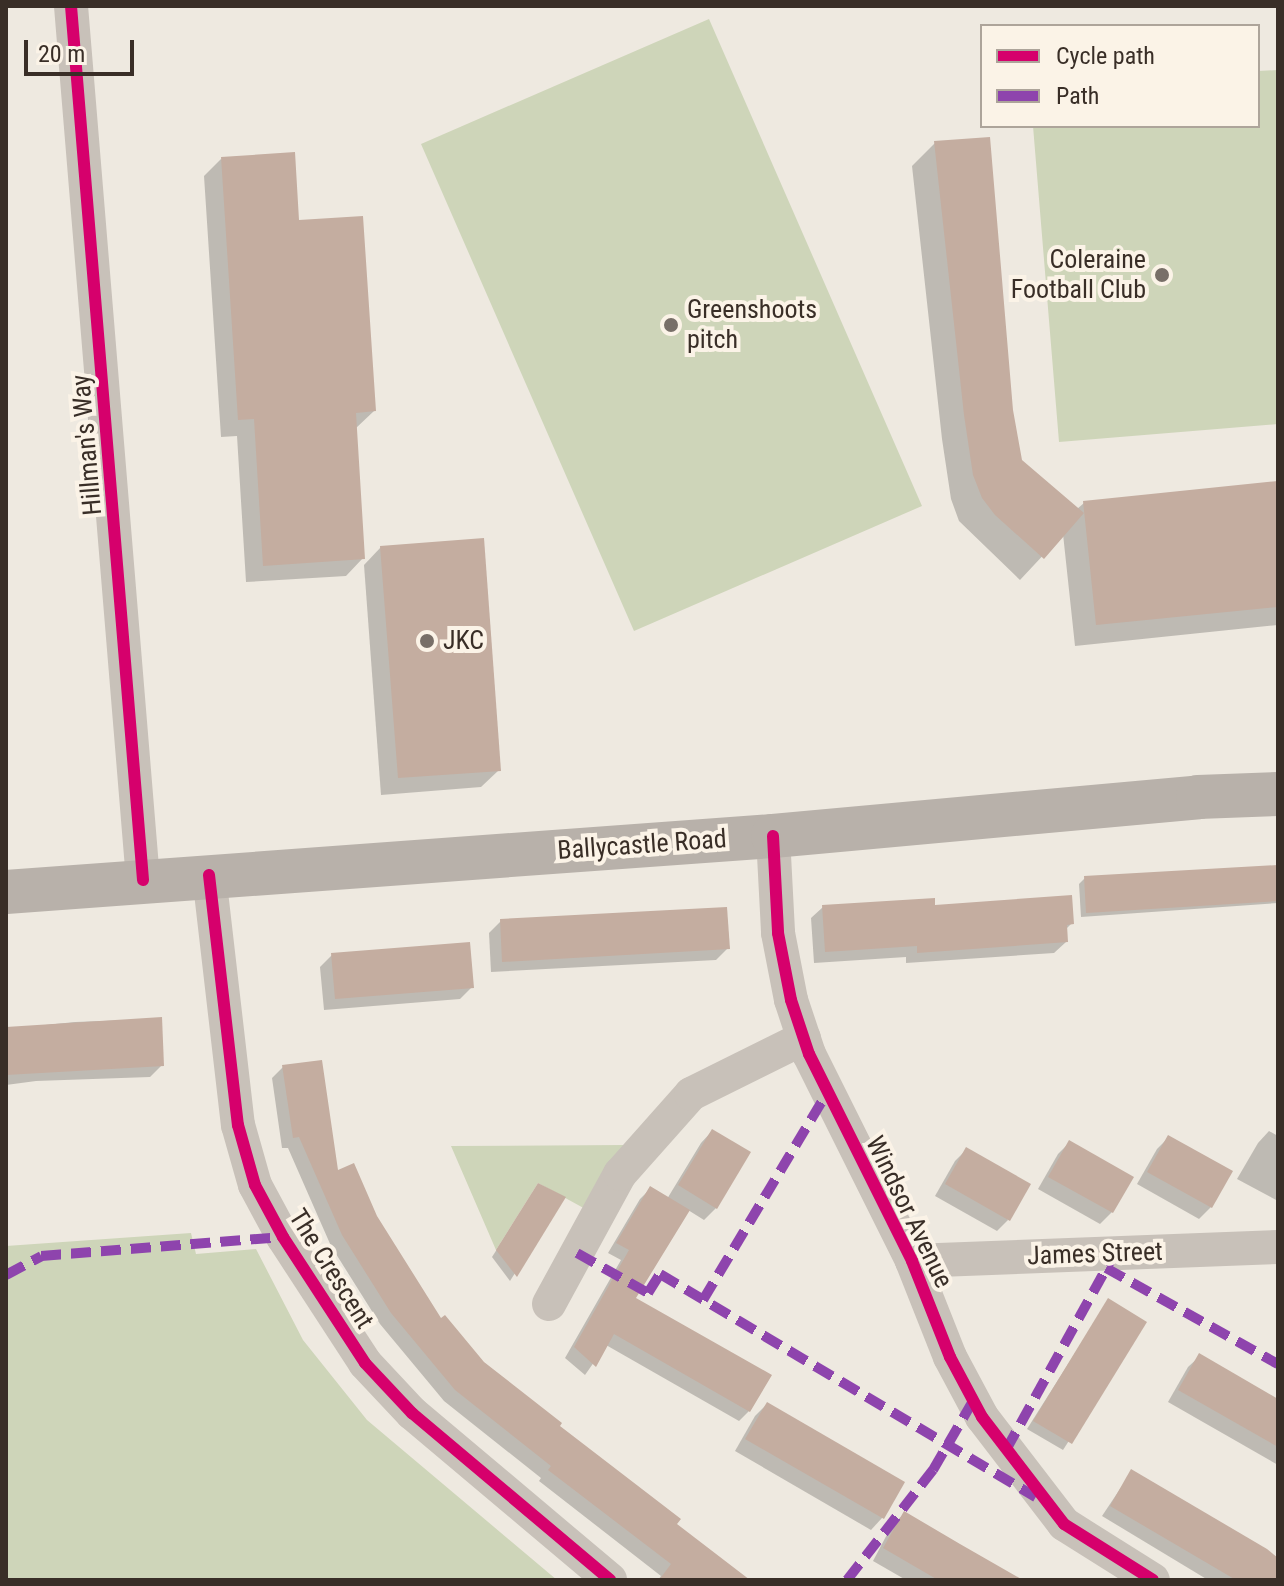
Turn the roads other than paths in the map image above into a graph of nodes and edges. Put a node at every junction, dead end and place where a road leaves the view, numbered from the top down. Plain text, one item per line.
1 (71, 6) edge
2 (1278, 794) edge
3 (773, 836) junction
4 (209, 875) junction
5 (143, 880) junction
6 (6, 892) edge
7 (804, 1038) junction
8 (1278, 1247) edge
9 (912, 1261) junction
10 (549, 1304) dead end
11 (610, 1580) edge
12 (1153, 1580) edge

1 - 5 street, Hillman's Way
2 - 3 main road, Ballycastle Road
3 - 4 main road, Ballycastle Road
3 - 7 street, Windsor Avenue
4 - 5 main road, Ballycastle Road
4 - 11 street, The Crescent
5 - 6 main road, Ballycastle Road
7 - 9 street, Windsor Avenue
7 - 10 street
8 - 9 street, James Street
9 - 12 street, Windsor Avenue

